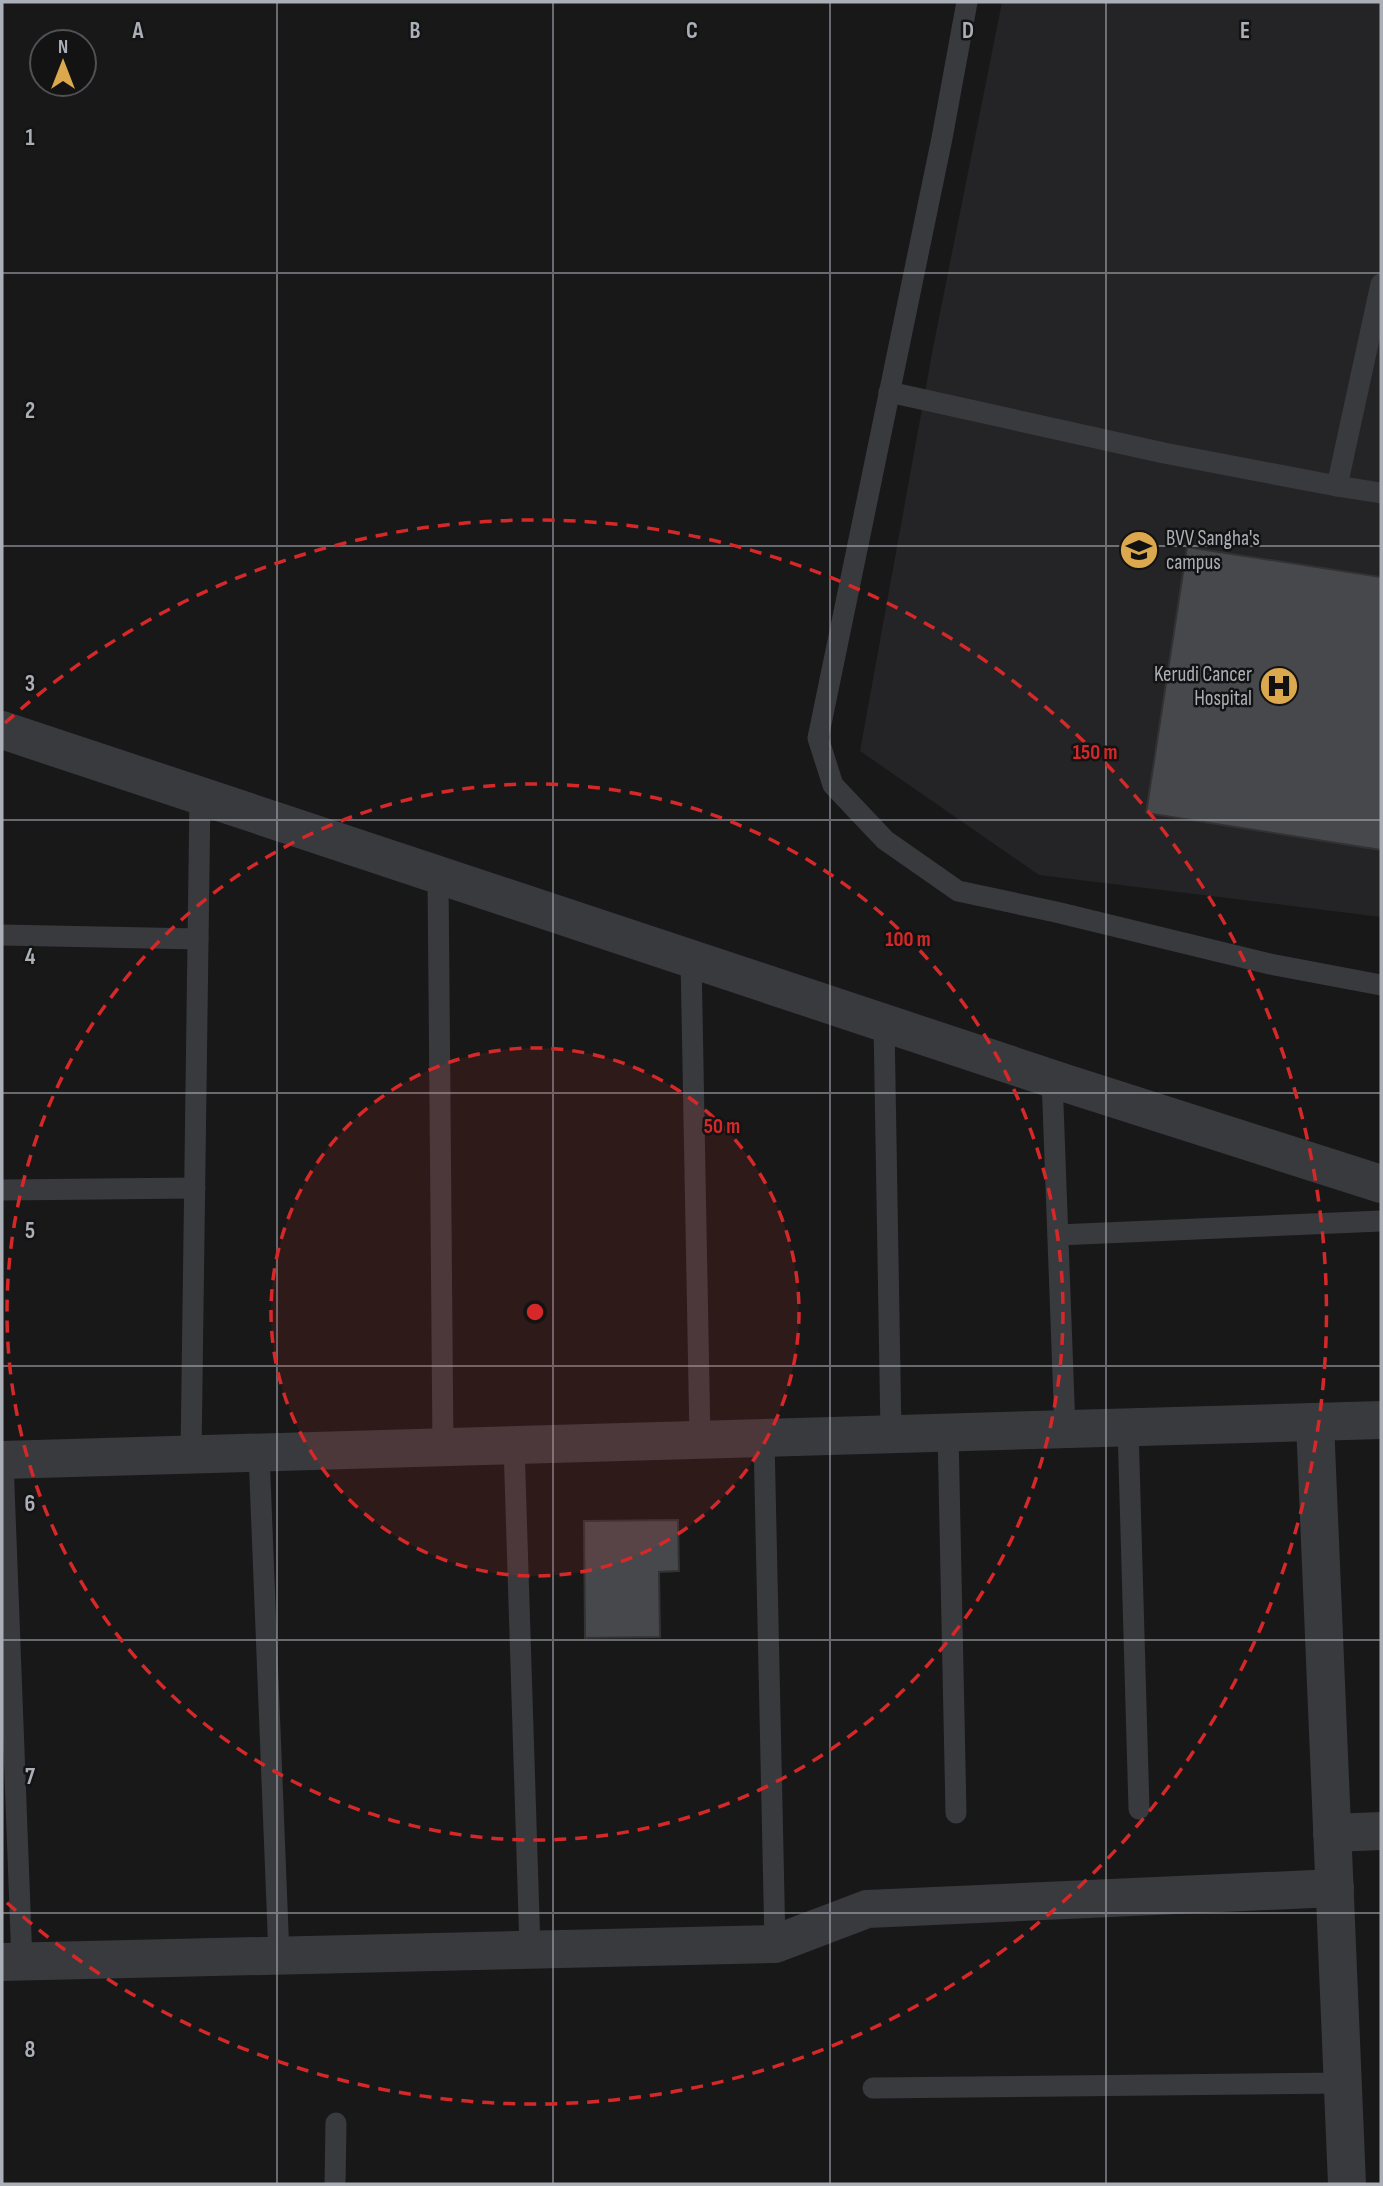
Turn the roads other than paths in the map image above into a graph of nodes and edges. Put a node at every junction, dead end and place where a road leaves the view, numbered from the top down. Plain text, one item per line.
1 (967, 2) edge
2 (1381, 284) edge
3 (889, 392) junction
4 (1338, 486) junction
5 (1381, 494) edge
6 (2, 730) edge
7 (201, 796) junction
8 (438, 875) junction
9 (2, 935) edge
10 (198, 939) junction
11 (691, 959) junction
12 (1381, 985) edge
13 (884, 1023) junction
14 (1052, 1078) junction
15 (1381, 1184) edge
16 (195, 1188) junction
17 (2, 1190) edge
18 (1381, 1221) edge
19 (1058, 1236) junction
20 (1381, 1420) edge
21 (1315, 1422) junction
22 (1128, 1427) junction
23 (1065, 1429) junction
24 (948, 1432) junction
25 (891, 1434) junction
26 (764, 1438) junction
27 (700, 1440) junction
28 (514, 1445) junction
29 (443, 1448) junction
30 (259, 1453) junction
31 (191, 1455) junction
32 (2, 1460) edge
33 (1139, 1809) dead end
34 (956, 1813) dead end
35 (1381, 1831) edge
36 (1332, 1833) junction
37 (1335, 1888) junction
38 (775, 1944) junction
39 (530, 1949) junction
40 (279, 1956) junction
41 (12, 1962) edge
42 (1343, 2083) junction
43 (873, 2088) dead end
44 (336, 2123) dead end
45 (335, 2184) edge
46 (1348, 2184) edge

1 - 3 lane
2 - 4 lane
3 - 4 lane
3 - 12 lane
4 - 5 lane
6 - 7 street
7 - 8 street
7 - 10 lane
8 - 11 street
8 - 29 lane
9 - 10 lane
10 - 16 lane
11 - 13 street
11 - 27 lane
13 - 14 street
13 - 25 lane
14 - 15 street
14 - 19 lane
16 - 17 lane
16 - 31 lane
18 - 19 lane
19 - 23 lane
20 - 21 street
21 - 22 street
21 - 36 street
22 - 23 street
22 - 33 lane
23 - 24 street
24 - 25 street
24 - 34 lane
25 - 26 street
26 - 27 street
26 - 38 lane
27 - 28 street
28 - 29 street
28 - 39 lane
29 - 30 street
30 - 31 street
30 - 40 lane
31 - 32 street
32 - 41 lane
35 - 36 street
36 - 37 street
37 - 38 street
37 - 42 street
38 - 39 street
39 - 40 street
40 - 41 street
42 - 43 lane
42 - 46 street
44 - 45 lane

